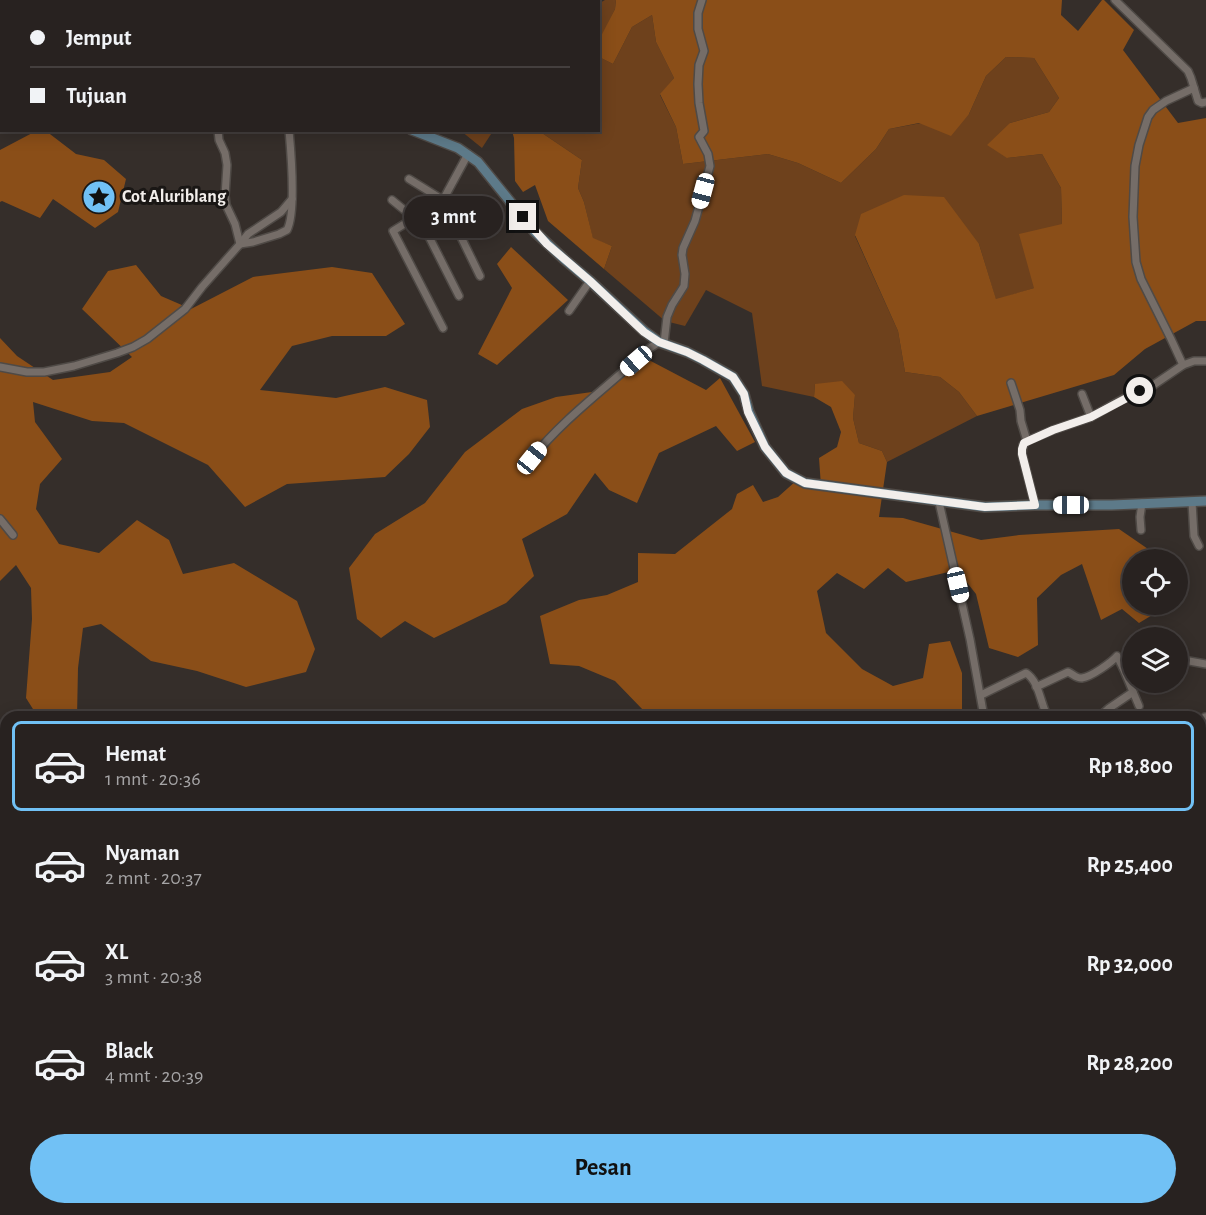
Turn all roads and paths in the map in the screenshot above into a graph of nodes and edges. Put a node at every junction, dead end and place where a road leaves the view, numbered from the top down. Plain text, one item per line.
1 (702, 0) edge
2 (1115, 0) edge
3 (1194, 88) junction
4 (1206, 102) edge
5 (218, 132) edge
6 (289, 132) edge
7 (417, 132) edge
8 (468, 154) junction
9 (409, 179) dead end
10 (292, 199) junction
11 (392, 200) dead end
12 (442, 200) junction
13 (416, 216) junction
14 (240, 244) junction
15 (480, 276) dead end
16 (590, 281) junction
17 (459, 296) dead end
18 (569, 311) dead end
19 (443, 328) dead end
20 (662, 343) junction
21 (1206, 361) edge
22 (1183, 365) junction
23 (0, 367) edge
24 (1011, 383) dead end
25 (1082, 394) dead end
26 (1091, 417) junction
27 (1027, 441) junction
28 (532, 458) dead end
29 (1206, 501) edge
30 (939, 502) junction
31 (1192, 502) junction
32 (1142, 503) junction
33 (1035, 505) junction
34 (0, 519) edge
35 (1141, 530) dead end
36 (13, 535) dead end
37 (1199, 546) dead end
38 (1188, 661) edge
39 (1206, 664) edge
40 (1122, 666) edge
41 (1036, 687) junction
42 (1132, 693) edge
43 (1133, 693) edge
44 (981, 695) junction
45 (1139, 706) dead end
46 (983, 711) edge
47 (1045, 711) edge
48 (1106, 711) edge

1 - 20 street
2 - 3 street
3 - 4 street
3 - 22 street
5 - 14 street
6 - 10 street
7 - 8 street
8 - 12 street
8 - 16 street
9 - 12 street
10 - 14 street
10 - 14 street
11 - 13 street
12 - 13 street
12 - 15 street
13 - 17 street
13 - 19 street
14 - 23 street
16 - 18 street
16 - 20 street
20 - 28 street
20 - 30 street
21 - 22 street
22 - 26 street
24 - 27 street
25 - 26 street
26 - 27 street
27 - 33 street
29 - 31 street
30 - 33 street
30 - 44 street
31 - 32 street
31 - 37 street
32 - 33 street
32 - 35 street
34 - 36 street
38 - 39 street
40 - 41 street
41 - 44 street
41 - 47 street
42 - 48 street
43 - 45 street
44 - 46 street

